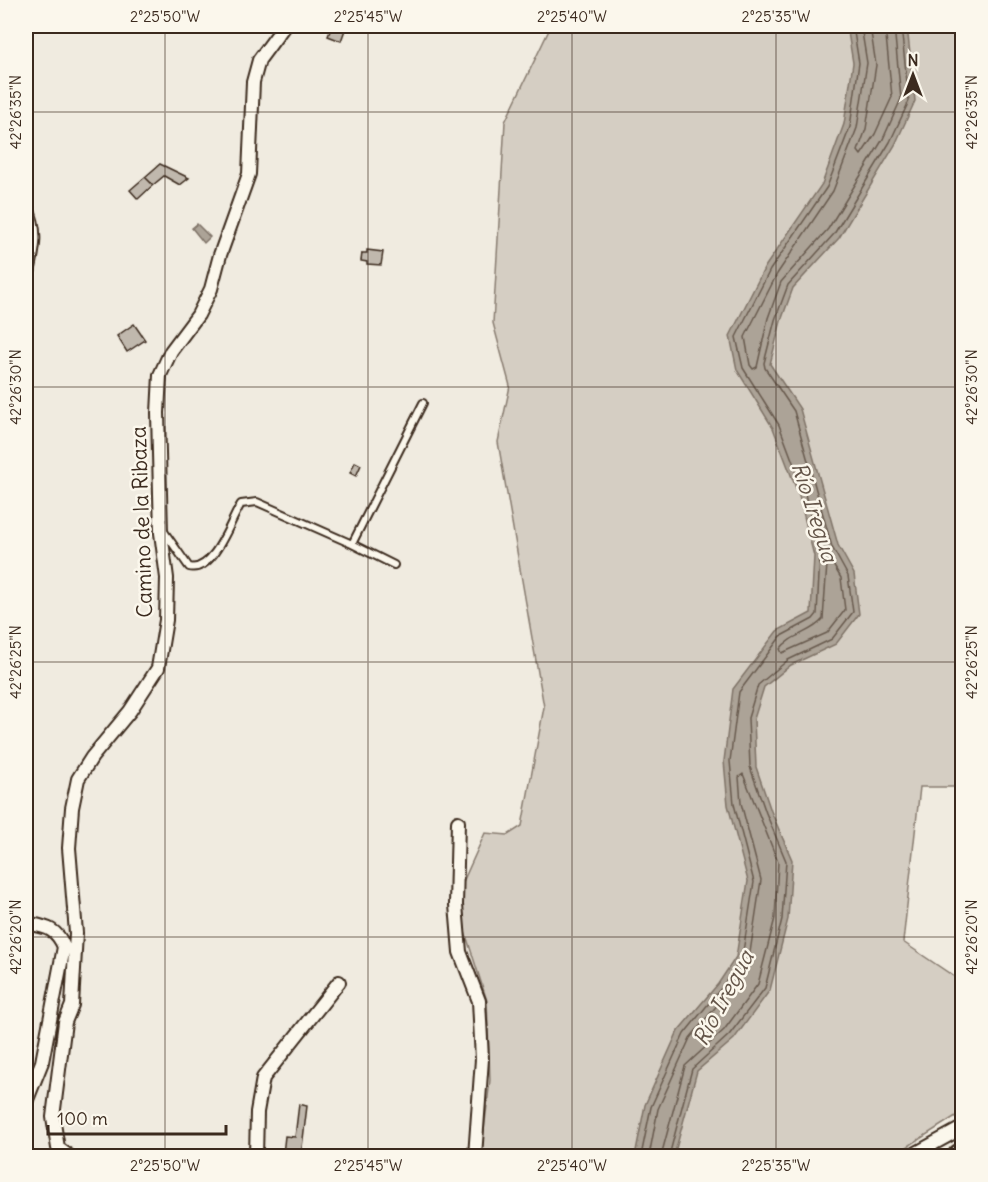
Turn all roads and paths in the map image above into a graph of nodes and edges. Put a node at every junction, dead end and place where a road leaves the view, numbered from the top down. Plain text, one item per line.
1 (284, 26) edge
2 (26, 206) edge
3 (26, 282) edge
4 (423, 403) dead end
5 (161, 526) junction
6 (352, 544) junction
7 (394, 565) dead end
8 (458, 822) dead end
9 (26, 923) edge
10 (339, 982) dead end
11 (33, 1085) junction
12 (26, 1102) edge
13 (26, 1113) edge
14 (963, 1128) edge
15 (68, 1156) edge
16 (256, 1156) edge
17 (475, 1156) edge
18 (911, 1156) edge

1 - 5 street, Camino de la Ribaza
2 - 3 street
4 - 6 lane
5 - 6 lane
5 - 15 street, Camino de la Ribaza
6 - 7 lane
8 - 17 street
9 - 11 street
10 - 16 street
11 - 12 street
11 - 13 street
14 - 18 street

